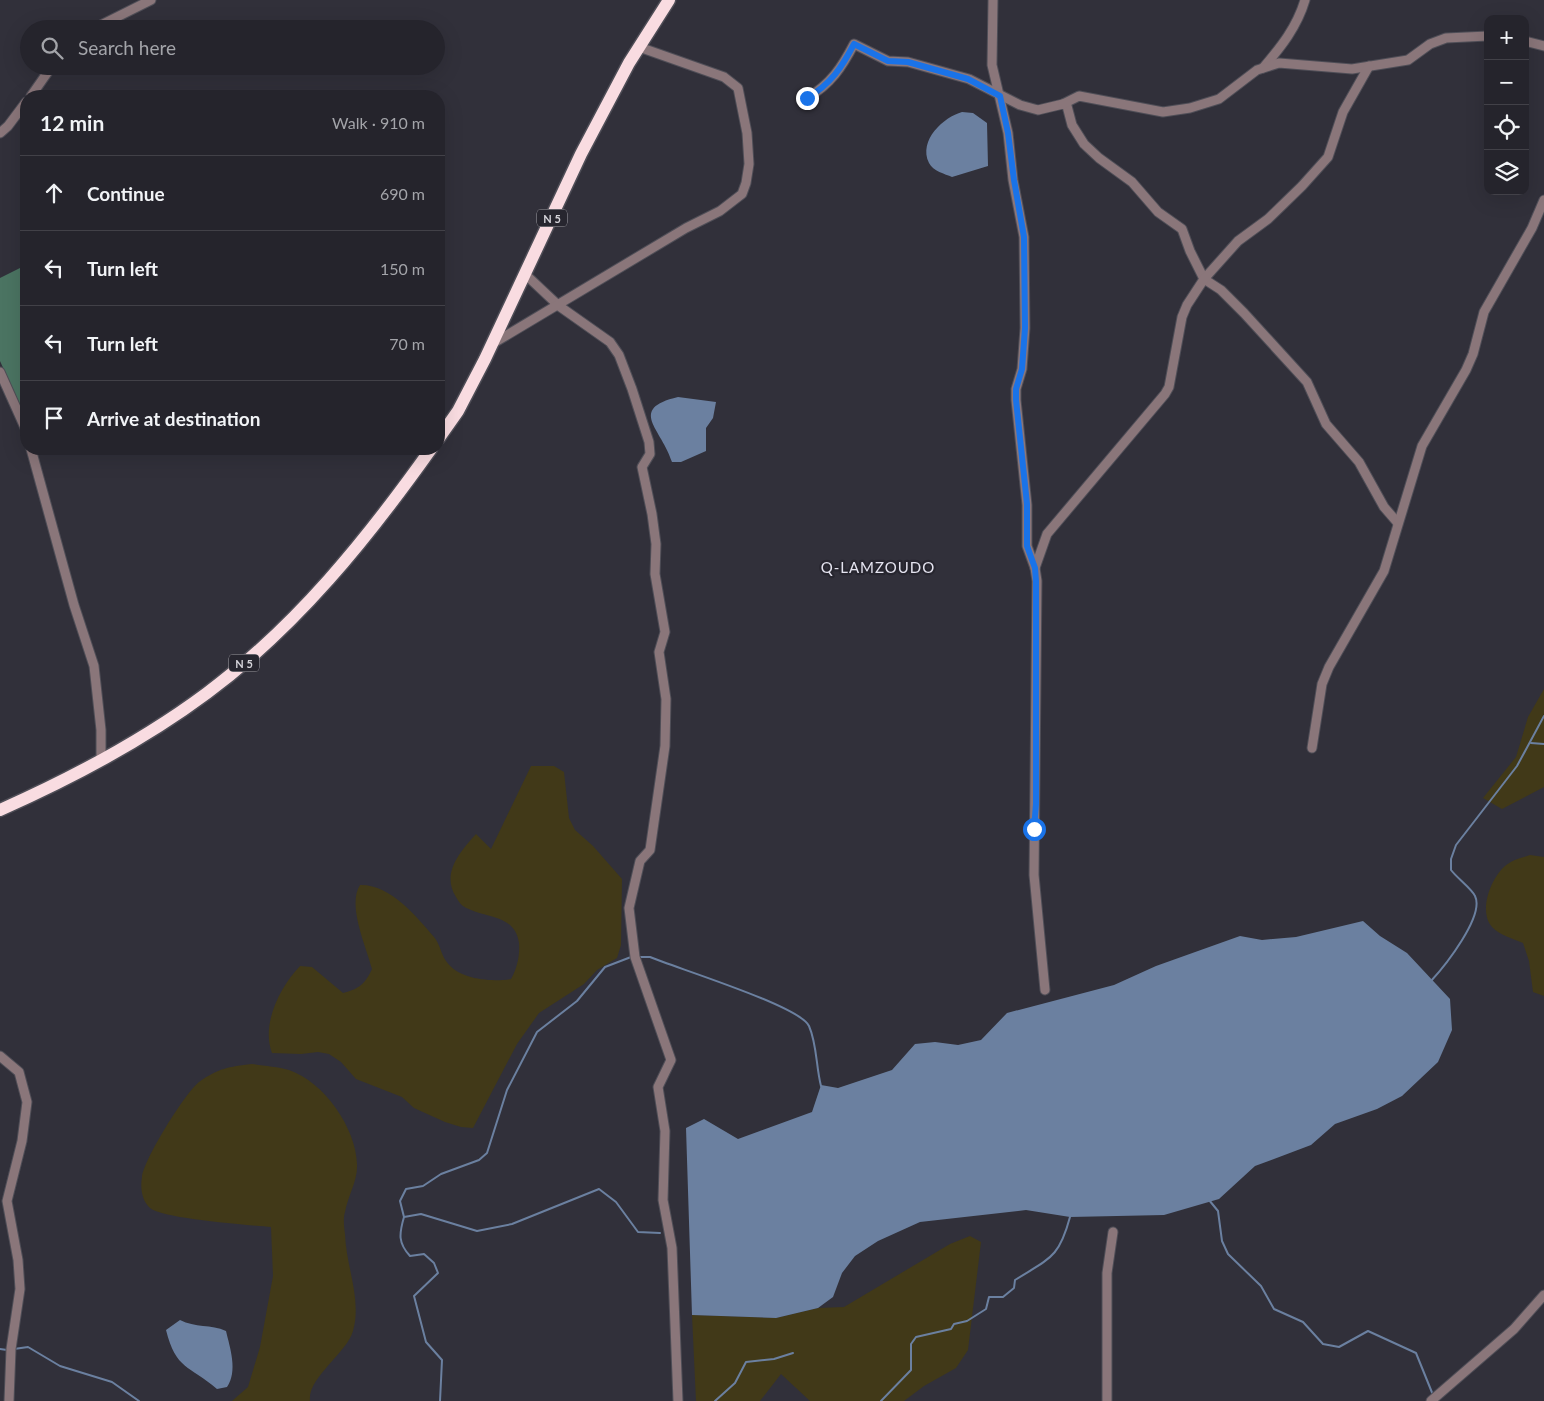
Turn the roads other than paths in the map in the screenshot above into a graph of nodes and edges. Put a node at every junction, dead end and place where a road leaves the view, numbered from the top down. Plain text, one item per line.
1 (151, 0) edge
2 (669, 0) edge
3 (993, 0) edge
4 (1305, 0) edge
5 (111, 20) edge
6 (1484, 36) edge
7 (1529, 42) edge
8 (1544, 46) edge
9 (639, 48) junction
10 (1369, 66) junction
11 (1263, 68) junction
12 (46, 75) edge
13 (35, 90) edge
14 (1000, 96) junction
15 (807, 98) dead end
16 (1063, 104) junction
17 (20, 110) edge
18 (0, 133) edge
19 (1544, 200) edge
20 (525, 274) junction
21 (1204, 279) junction
22 (558, 306) junction
23 (492, 345) junction
24 (0, 372) edge
25 (20, 417) edge
26 (445, 429) edge
27 (33, 455) edge
28 (427, 455) edge
29 (1397, 522) junction
30 (1035, 568) junction
31 (1312, 748) dead end
32 (101, 760) junction
33 (0, 810) edge
34 (1045, 990) dead end
35 (0, 1056) edge
36 (1113, 1232) dead end
37 (1544, 1295) edge
38 (9, 1401) edge
39 (678, 1401) edge
40 (1107, 1401) edge
41 (1431, 1401) edge

1 - 5 street
2 - 9 highway, N 5
3 - 14 street
4 - 11 street
6 - 10 street
7 - 8 street
9 - 20 highway, N 5
9 - 22 street
10 - 11 street
10 - 21 street
11 - 16 street
12 - 13 street
14 - 15 street
14 - 16 street
14 - 30 street
16 - 21 street
17 - 18 street
19 - 29 street
20 - 22 street
20 - 23 highway, N 5
21 - 29 street
21 - 30 street
22 - 23 street
22 - 39 street
23 - 26 highway, N 5
24 - 25 street
27 - 32 street
28 - 32 highway, N 5
29 - 31 street
30 - 34 street
32 - 33 highway, N 5
35 - 38 street
36 - 40 street
37 - 41 street

